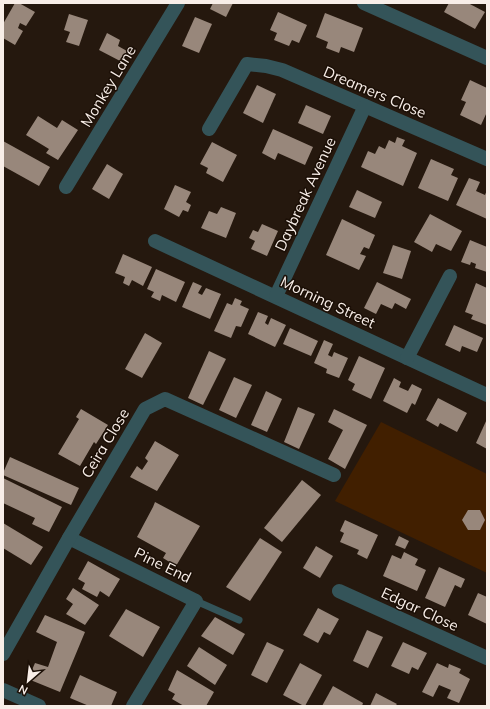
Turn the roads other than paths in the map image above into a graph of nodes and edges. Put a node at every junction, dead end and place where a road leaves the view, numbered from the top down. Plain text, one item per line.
1 (178, 3) edge
2 (364, 3) edge
3 (487, 58) edge
4 (365, 106) junction
5 (209, 129) dead end
6 (487, 159) edge
7 (66, 187) dead end
8 (155, 241) dead end
9 (450, 276) dead end
10 (276, 296) junction
11 (407, 358) junction
12 (487, 395) edge
13 (334, 476) dead end
14 (69, 538) junction
15 (340, 591) dead end
16 (196, 601) junction
17 (239, 620) dead end
18 (3, 654) edge
19 (487, 658) edge
20 (3, 690) edge
21 (39, 706) edge
22 (133, 706) edge

1 - 7 street, Monkey Lane
2 - 3 street
4 - 5 street, Dreamers Close
4 - 6 street, Dreamers Close
4 - 10 street, Daybreak Avenue
8 - 10 street, Morning Street
9 - 11 street
10 - 11 street, Morning Street
11 - 12 street, Morning Street
13 - 14 street, Ceira Close
14 - 16 street, Pine End
14 - 18 street, Ceira Close
15 - 19 street, Edgar Close
16 - 17 lane
16 - 22 street, Pine End
20 - 21 street

